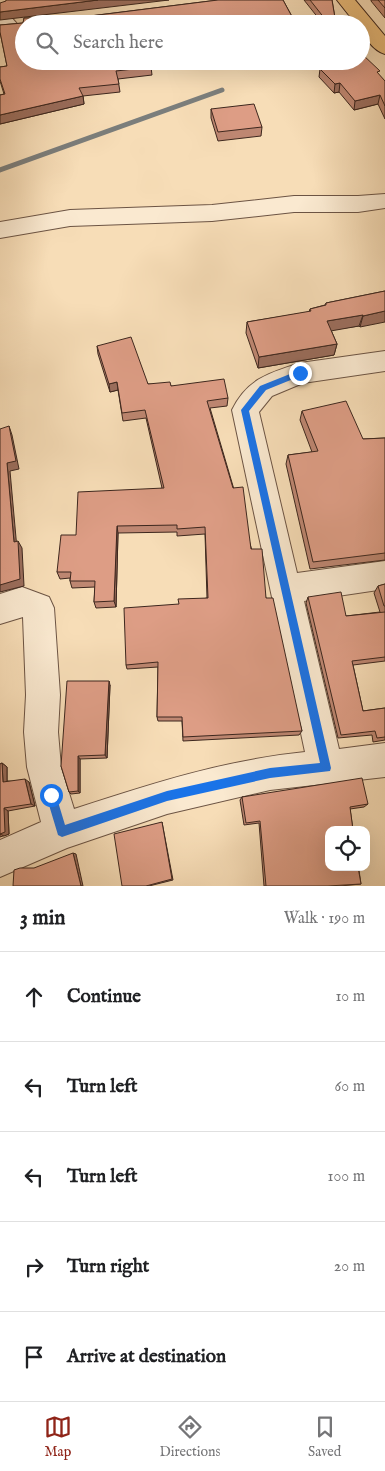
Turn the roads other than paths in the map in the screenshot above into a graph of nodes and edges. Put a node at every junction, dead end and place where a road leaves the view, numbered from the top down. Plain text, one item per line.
1 (1, 0) edge
2 (346, 0) edge
3 (0, 5) edge
4 (358, 15) edge
5 (370, 30) edge
6 (385, 48) edge
7 (385, 201) edge
8 (0, 230) edge
9 (385, 361) edge
10 (385, 575) edge
11 (284, 590) junction
12 (0, 609) edge
13 (385, 760) edge
14 (326, 768) junction
15 (62, 831) junction
16 (0, 859) edge

1 - 3 street
2 - 4 main road
5 - 6 main road
7 - 8 street
9 - 11 street
10 - 11 street
11 - 14 street
12 - 15 street
13 - 14 street
14 - 15 street
15 - 16 street

